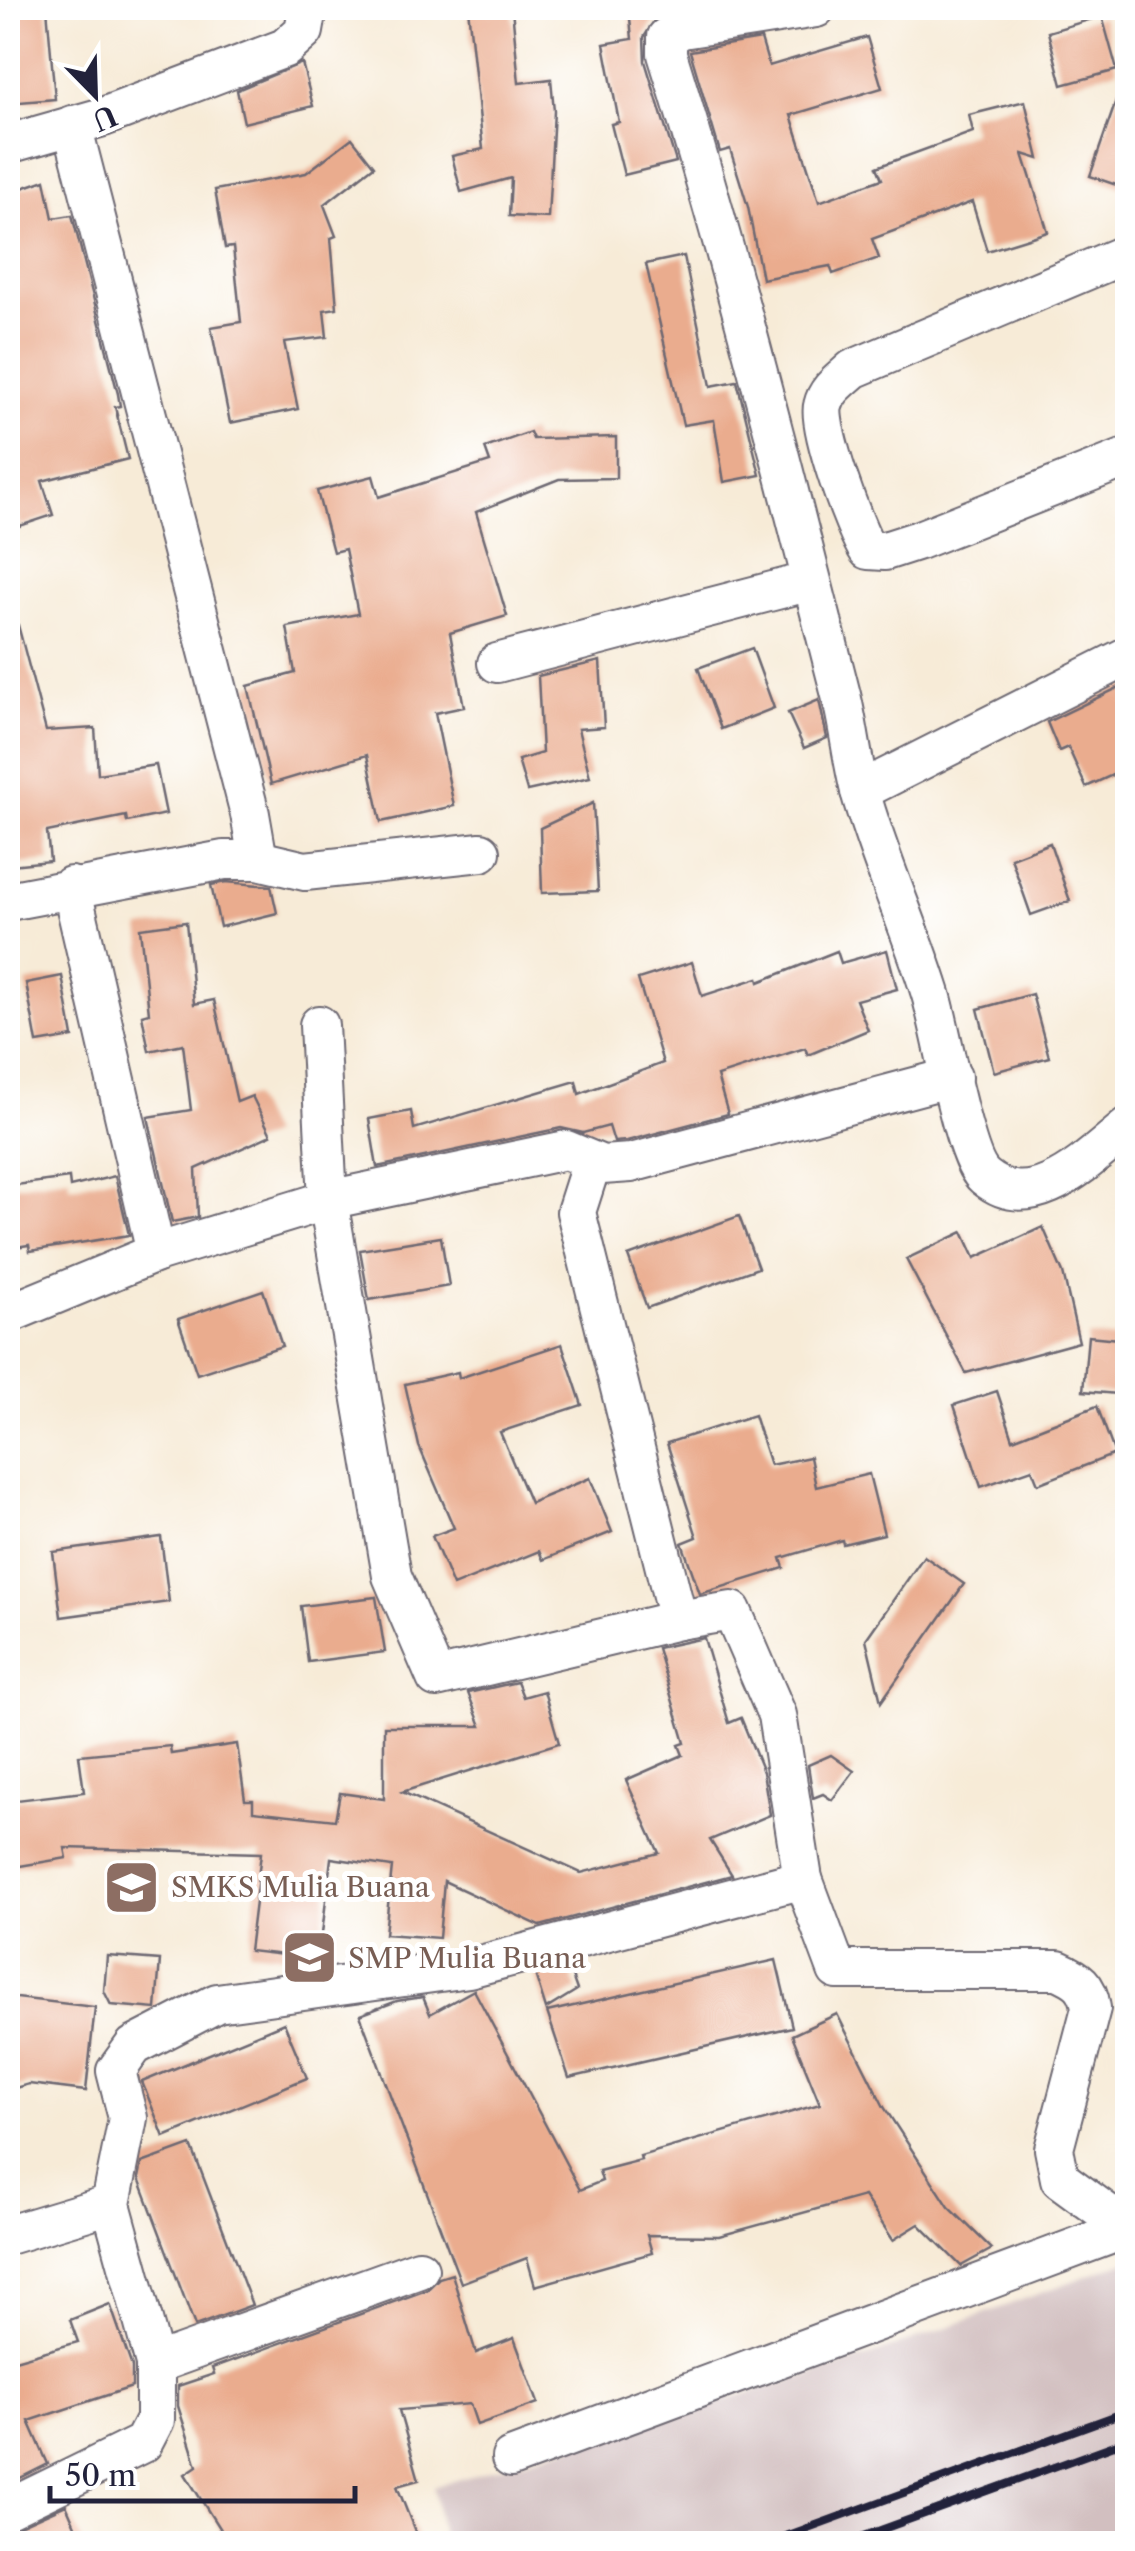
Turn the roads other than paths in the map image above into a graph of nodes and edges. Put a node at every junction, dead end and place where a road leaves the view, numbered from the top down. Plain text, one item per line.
1 (308, 8) edge
2 (816, 8) edge
3 (72, 125) junction
4 (8, 144) edge
5 (1128, 253) edge
6 (1128, 456) edge
7 (811, 581) junction
8 (1128, 656) edge
9 (497, 662) dead end
10 (860, 791) junction
11 (480, 852) dead end
12 (258, 860) junction
13 (71, 886) junction
14 (8, 901) edge
15 (318, 1025) dead end
16 (952, 1078) junction
17 (1128, 1127) edge
18 (592, 1162) junction
19 (328, 1200) junction
20 (156, 1252) junction
21 (8, 1314) edge
22 (678, 1620) junction
23 (803, 1880) junction
24 (111, 2204) junction
25 (1127, 2228) edge
26 (8, 2236) edge
27 (419, 2269) dead end
28 (155, 2364) junction
29 (512, 2458) dead end
30 (8, 2509) edge

1 - 3 street
2 - 7 street
3 - 4 street
3 - 12 street
5 - 6 street
7 - 9 street
7 - 10 street
8 - 10 street
10 - 16 street
11 - 12 street
12 - 13 street
13 - 14 street
13 - 20 street
15 - 19 street
16 - 17 street
16 - 18 street
18 - 19 street
18 - 22 street
19 - 20 street
19 - 22 street
20 - 21 street
22 - 23 street
23 - 24 street
23 - 25 street
24 - 26 street
24 - 28 street
25 - 29 street
27 - 28 street
28 - 30 street

